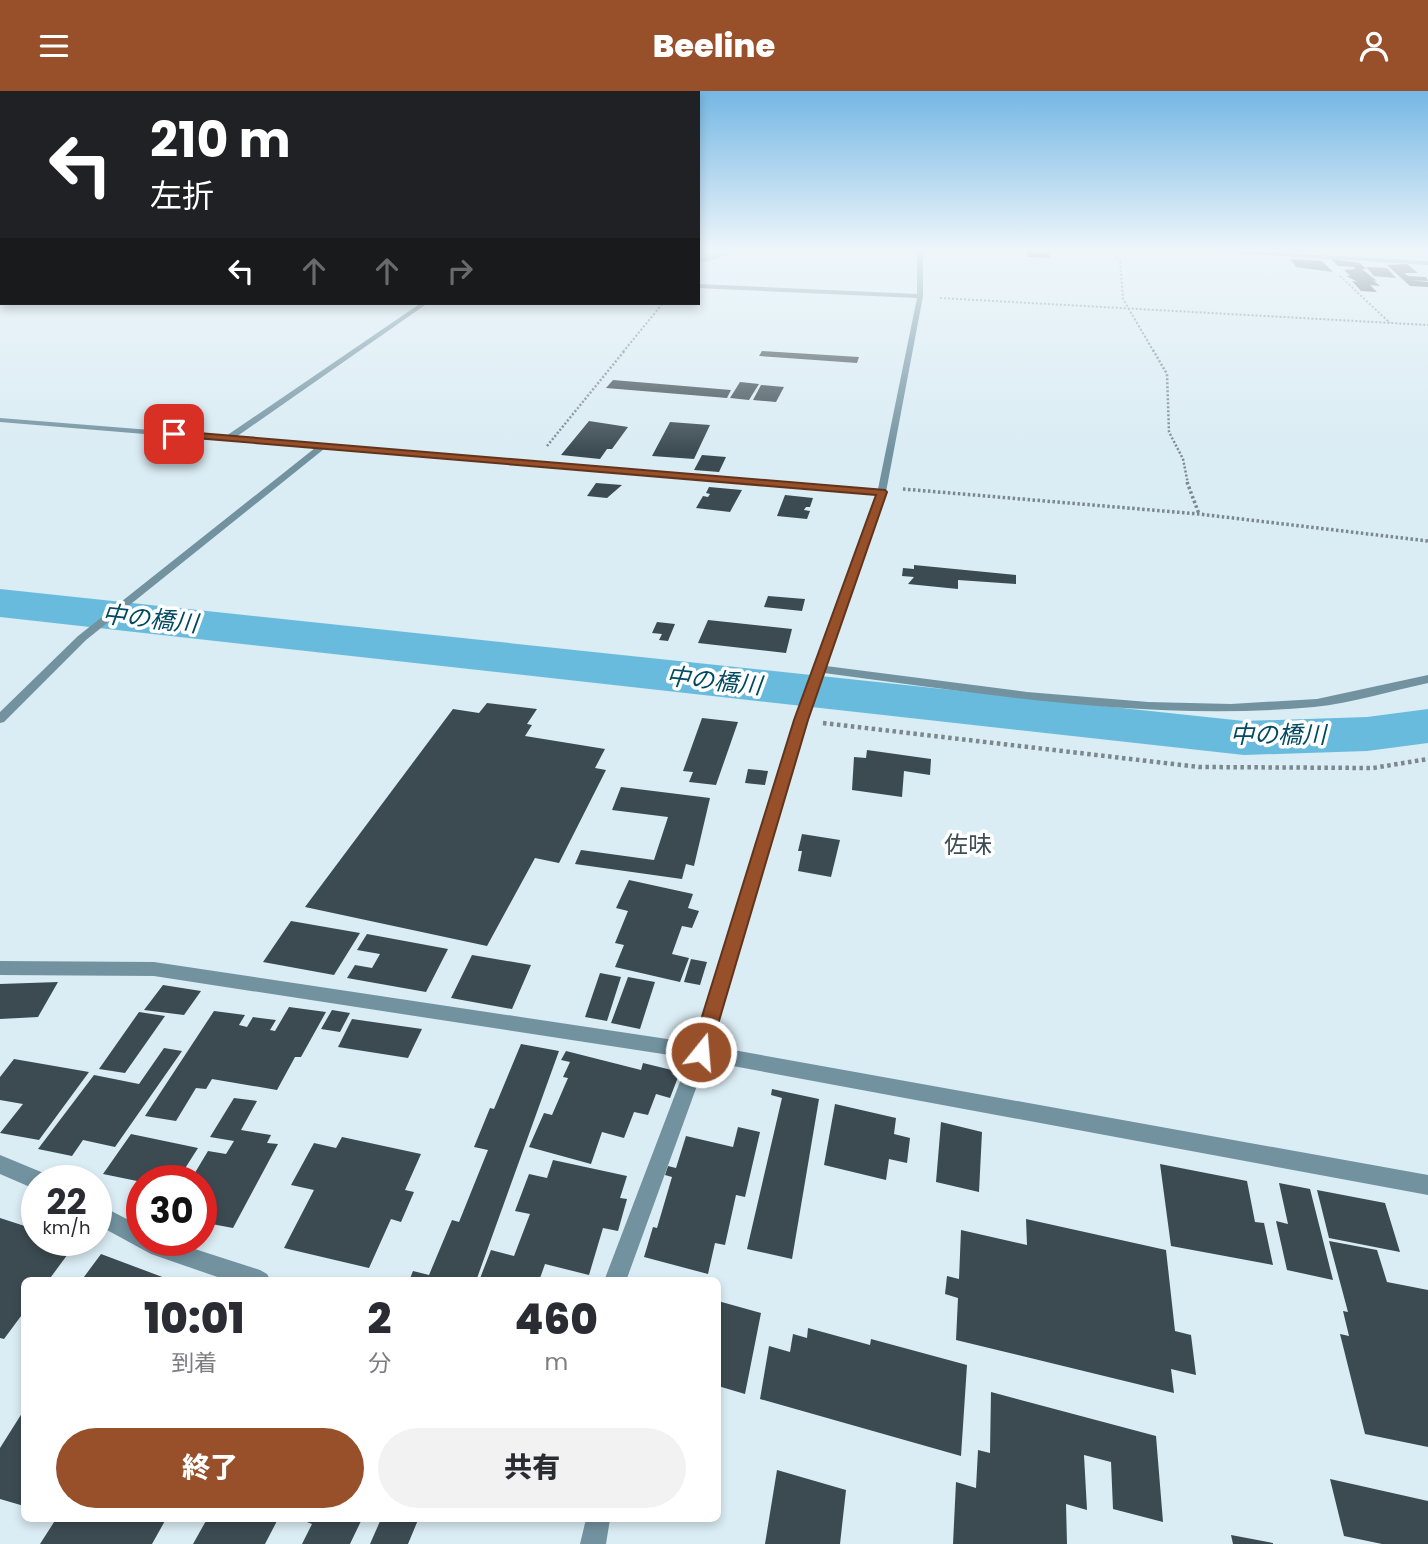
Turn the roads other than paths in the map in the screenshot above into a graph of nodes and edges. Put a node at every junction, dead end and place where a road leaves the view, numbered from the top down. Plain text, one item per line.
1 (405, 317) edge
2 (916, 317) edge
3 (0, 420) edge
4 (227, 439) junction
5 (324, 445) junction
6 (882, 490) junction
7 (819, 670) junction
8 (1428, 679) edge
9 (0, 719) edge
10 (0, 968) edge
11 (701, 1052) junction
12 (0, 1164) edge
13 (21, 1173) edge
14 (1428, 1185) edge
15 (185, 1256) edge
16 (248, 1277) edge
17 (617, 1277) edge
18 (597, 1522) edge
19 (593, 1544) edge

1 - 4 street
2 - 6 street
3 - 4 street
4 - 5 street
5 - 6 street
5 - 9 street
6 - 7 street
7 - 8 street
7 - 11 street
10 - 11 street
11 - 14 street
11 - 17 street
12 - 13 street
15 - 16 street
18 - 19 street

